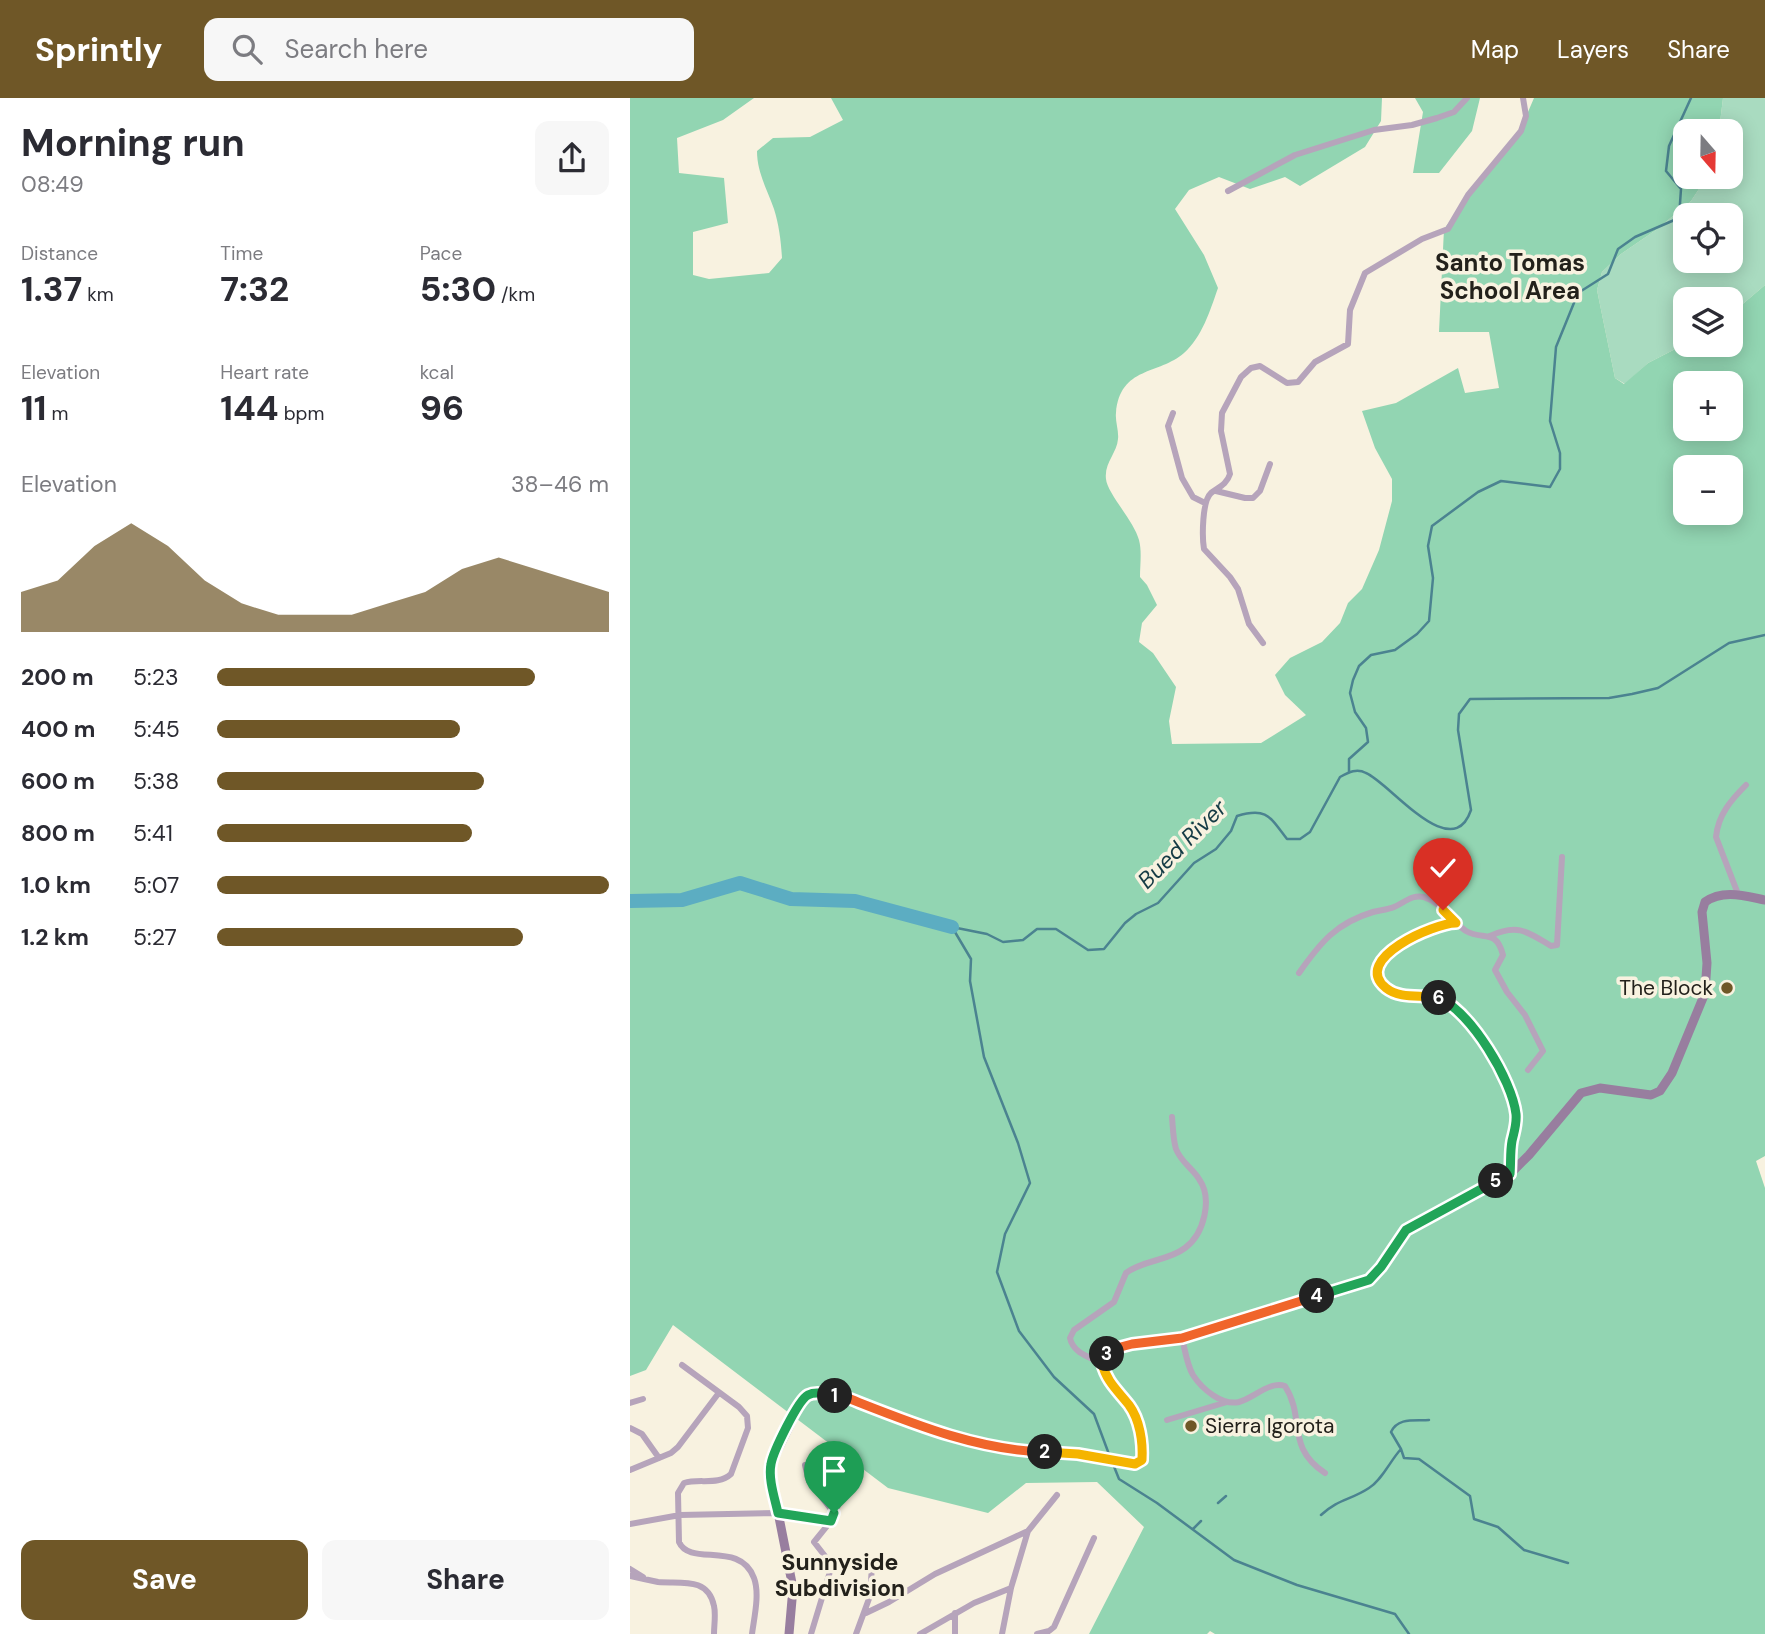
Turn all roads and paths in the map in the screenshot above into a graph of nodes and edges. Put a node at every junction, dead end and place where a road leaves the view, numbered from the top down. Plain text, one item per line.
1 (1467, 98) edge
2 (1523, 98) edge
3 (1228, 191) dead end
4 (1173, 413) dead end
5 (1270, 464) dead end
6 (1216, 491) junction
7 (1205, 503) junction
8 (1263, 643) dead end
9 (1746, 785) dead end
10 (1562, 857) dead end
11 (1738, 894) junction
12 (1765, 900) edge
13 (1456, 923) junction
14 (1490, 936) junction
15 (1299, 973) dead end
16 (1528, 1070) dead end
17 (1172, 1117) dead end
18 (1510, 1174) junction
19 (1182, 1338) junction
20 (1102, 1363) junction
21 (682, 1365) dead end
22 (718, 1394) junction
23 (643, 1399) dead end
24 (1227, 1402) junction
25 (630, 1403) edge
26 (1167, 1420) dead end
27 (630, 1428) edge
28 (659, 1458) junction
29 (838, 1462) dead end
30 (805, 1465) dead end
31 (630, 1470) edge
32 (1325, 1473) dead end
33 (1057, 1495) dead end
34 (778, 1513) junction
35 (834, 1513) junction
36 (680, 1515) junction
37 (831, 1521) junction
38 (630, 1524) edge
39 (1028, 1531) junction
40 (1094, 1538) dead end
41 (872, 1566) dead end
42 (630, 1569) edge
43 (630, 1576) edge
44 (647, 1579) junction
45 (1011, 1588) junction
46 (866, 1613) junction
47 (955, 1613) junction
48 (714, 1634) edge
49 (752, 1634) edge
50 (789, 1634) edge
51 (811, 1634) edge
52 (856, 1634) edge
53 (920, 1634) edge
54 (955, 1634) edge
55 (1002, 1634) edge
56 (1037, 1634) edge

1 - 3 street
2 - 6 street
4 - 7 street
5 - 6 street
6 - 7 street
7 - 8 street
9 - 11 street
10 - 14 street
11 - 12 main road
11 - 18 main road
13 - 14 street
13 - 15 street
13 - 18 street
14 - 16 street
17 - 20 street
18 - 19 main road
19 - 20 main road
19 - 24 street
20 - 34 main road
21 - 22 street
22 - 28 street
22 - 36 street
23 - 25 street
24 - 26 street
24 - 32 street
27 - 28 street
28 - 31 street
29 - 35 street
30 - 35 street
33 - 39 street
34 - 36 street
34 - 37 street
34 - 50 main road
35 - 37 street
36 - 38 street
36 - 49 street
37 - 51 street
39 - 45 street
39 - 46 street
40 - 56 street
41 - 46 street
42 - 44 street
43 - 44 street
44 - 48 street
45 - 47 street
45 - 55 street
46 - 52 street
47 - 53 street
47 - 54 street

